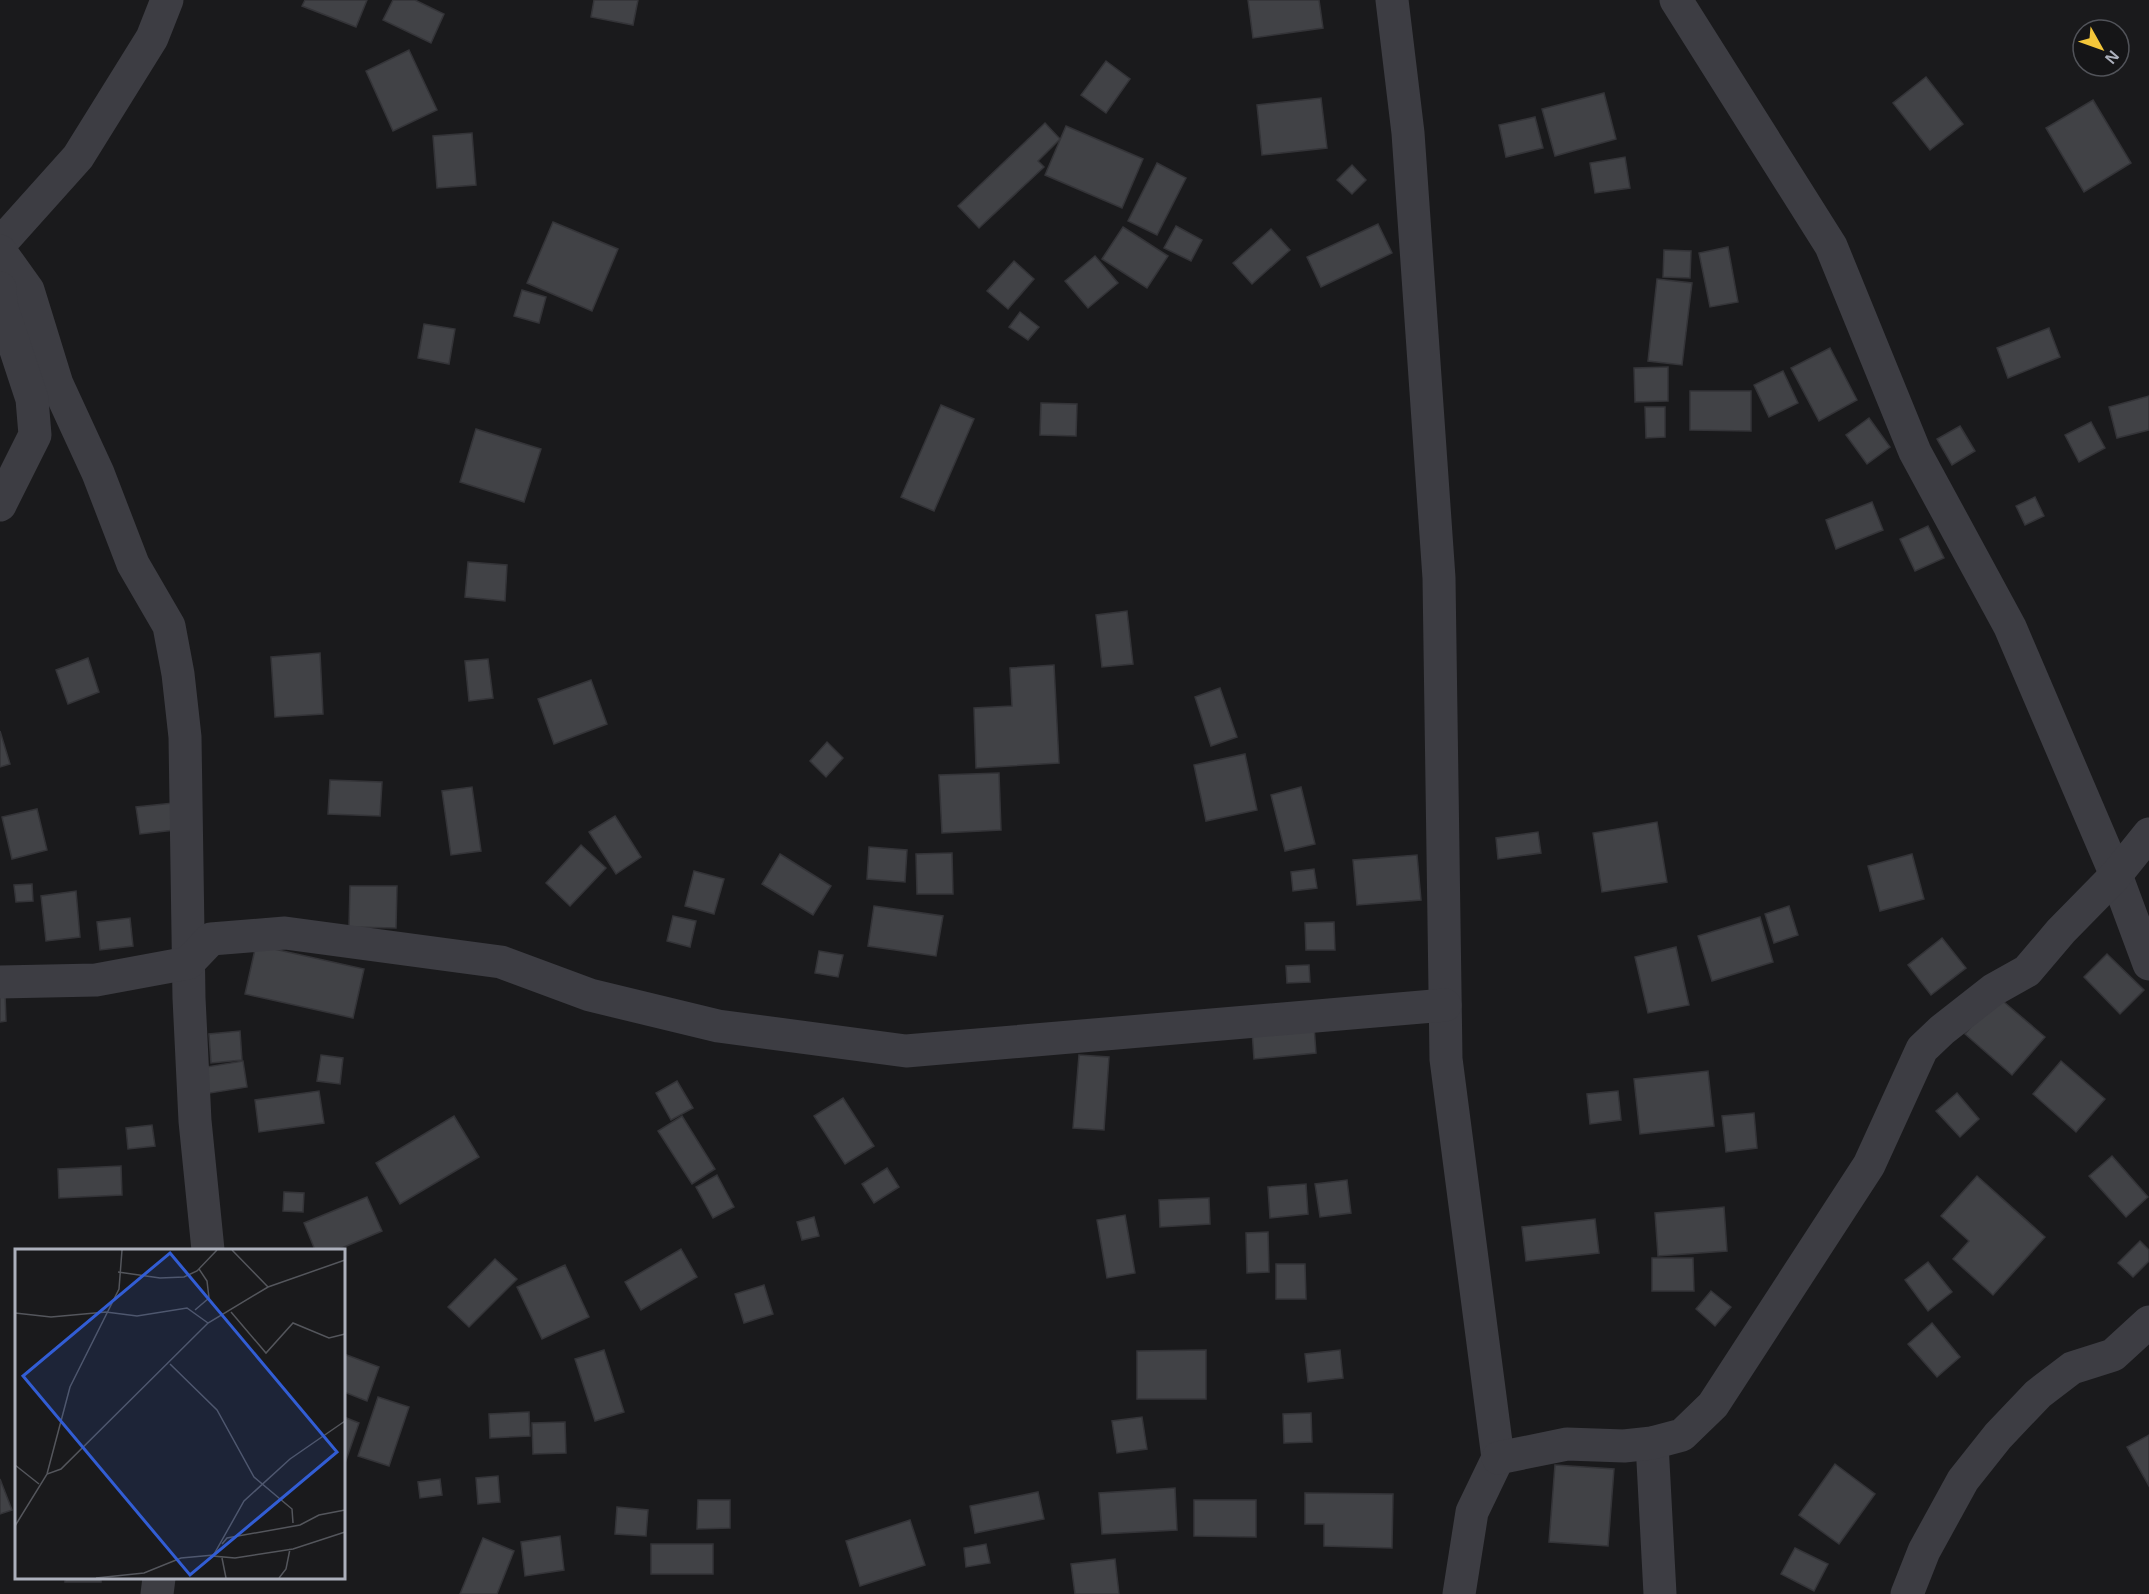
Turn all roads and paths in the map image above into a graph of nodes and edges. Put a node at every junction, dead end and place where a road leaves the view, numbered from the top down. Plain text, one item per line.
1 (167, 0) edge
2 (1392, 0) edge
3 (1676, 0) edge
4 (0, 244) edge
5 (0, 251) edge
6 (0, 288) edge
7 (0, 505) edge
8 (2149, 834) edge
9 (2116, 875) junction
10 (188, 963) junction
11 (2149, 964) edge
12 (0, 982) edge
13 (1445, 1005) junction
14 (208, 1249) edge
15 (2149, 1322) edge
16 (1652, 1443) junction
17 (1498, 1458) junction
18 (159, 1579) edge
19 (157, 1594) edge
20 (1459, 1594) edge
21 (1660, 1594) edge
22 (1907, 1594) edge

1 - 4 street
2 - 13 street
3 - 9 street
5 - 10 street
6 - 7 street
8 - 9 street
9 - 11 street
9 - 16 street
10 - 12 street
10 - 13 street
10 - 14 street
13 - 17 street
15 - 22 street
16 - 17 street
16 - 21 street
17 - 20 street
18 - 19 street

